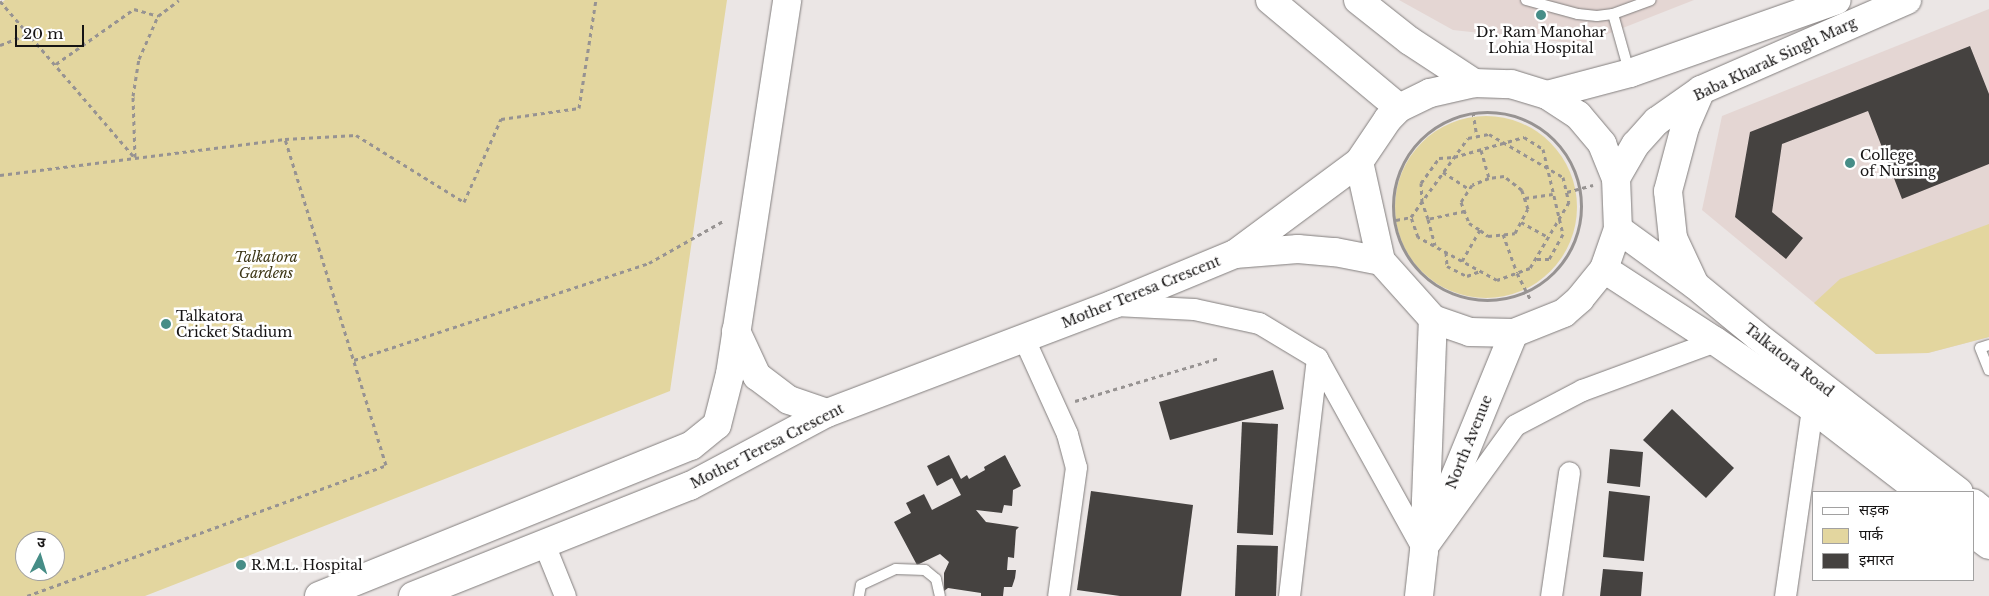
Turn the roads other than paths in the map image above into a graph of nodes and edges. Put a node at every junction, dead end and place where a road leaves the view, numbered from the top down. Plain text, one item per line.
1 (787, 0) edge
2 (1270, 0) edge
3 (1358, 0) edge
4 (1526, 0) edge
5 (1652, 0) edge
6 (1837, 0) edge
7 (1907, 0) edge
8 (1641, 2) edge
9 (1614, 14) junction
10 (1630, 73) junction
11 (1474, 84) junction
12 (1701, 90) junction
13 (1547, 94) junction
14 (1399, 108) junction
15 (1359, 162) junction
16 (1616, 178) junction
17 (1618, 229) junction
18 (1234, 254) junction
19 (1381, 261) junction
20 (1604, 269) junction
21 (1695, 285) junction
22 (1114, 304) junction
23 (1433, 319) junction
24 (736, 331) junction
25 (1514, 333) junction
26 (1024, 339) junction
27 (1715, 340) junction
28 (1989, 345) edge
29 (1318, 358) junction
30 (1989, 370) edge
31 (1812, 408) junction
32 (827, 413) junction
33 (1569, 472) dead end
34 (1919, 491) edge
35 (1958, 491) edge
36 (1974, 504) edge
37 (1989, 516) edge
38 (1974, 533) edge
39 (544, 544) junction
40 (1989, 545) edge
41 (1424, 551) junction
42 (320, 596) edge
43 (413, 596) edge
44 (564, 596) edge
45 (859, 596) edge
46 (940, 596) edge
47 (1058, 596) edge
48 (1289, 596) edge
49 (1419, 596) edge
50 (1551, 596) edge
51 (1785, 596) edge

1 - 24 main road
2 - 14 main road
3 - 11 main road
4 - 9 lane
5 - 8 lane
6 - 10 main road, Baba Kharak Singh Marg
7 - 12 main road, Baba Kharak Singh Marg
8 - 9 lane
9 - 10 lane
10 - 13 main road, Baba Kharak Singh Marg
11 - 13 main road
11 - 14 main road
12 - 16 main road, Baba Kharak Singh Marg
12 - 21 main road
13 - 16 main road
14 - 15 main road, Mother Teresa Crescent
15 - 18 main road, Mother Teresa Crescent
15 - 19 main road
16 - 17 main road
17 - 20 main road
17 - 21 main road, Talkatora Road
18 - 19 main road, Mother Teresa Crescent
18 - 22 main road, Mother Teresa Crescent
19 - 23 main road
20 - 25 main road
20 - 27 main road, Talkatora Road
21 - 35 main road, Talkatora Road
22 - 26 main road, Mother Teresa Crescent
22 - 29 street
23 - 25 main road
23 - 41 main road, North Avenue
24 - 32 main road
24 - 42 main road
25 - 41 main road, North Avenue
26 - 32 main road, Mother Teresa Crescent
26 - 47 street
27 - 31 main road, Talkatora Road
27 - 41 street
28 - 30 lane
29 - 41 street
29 - 48 street
31 - 34 main road, Talkatora Road
31 - 51 street
32 - 39 main road, Mother Teresa Crescent
33 - 50 street
36 - 37 main road
38 - 40 main road
39 - 43 main road, Mother Teresa Crescent
39 - 44 street
41 - 49 main road, North Avenue
45 - 46 lane

